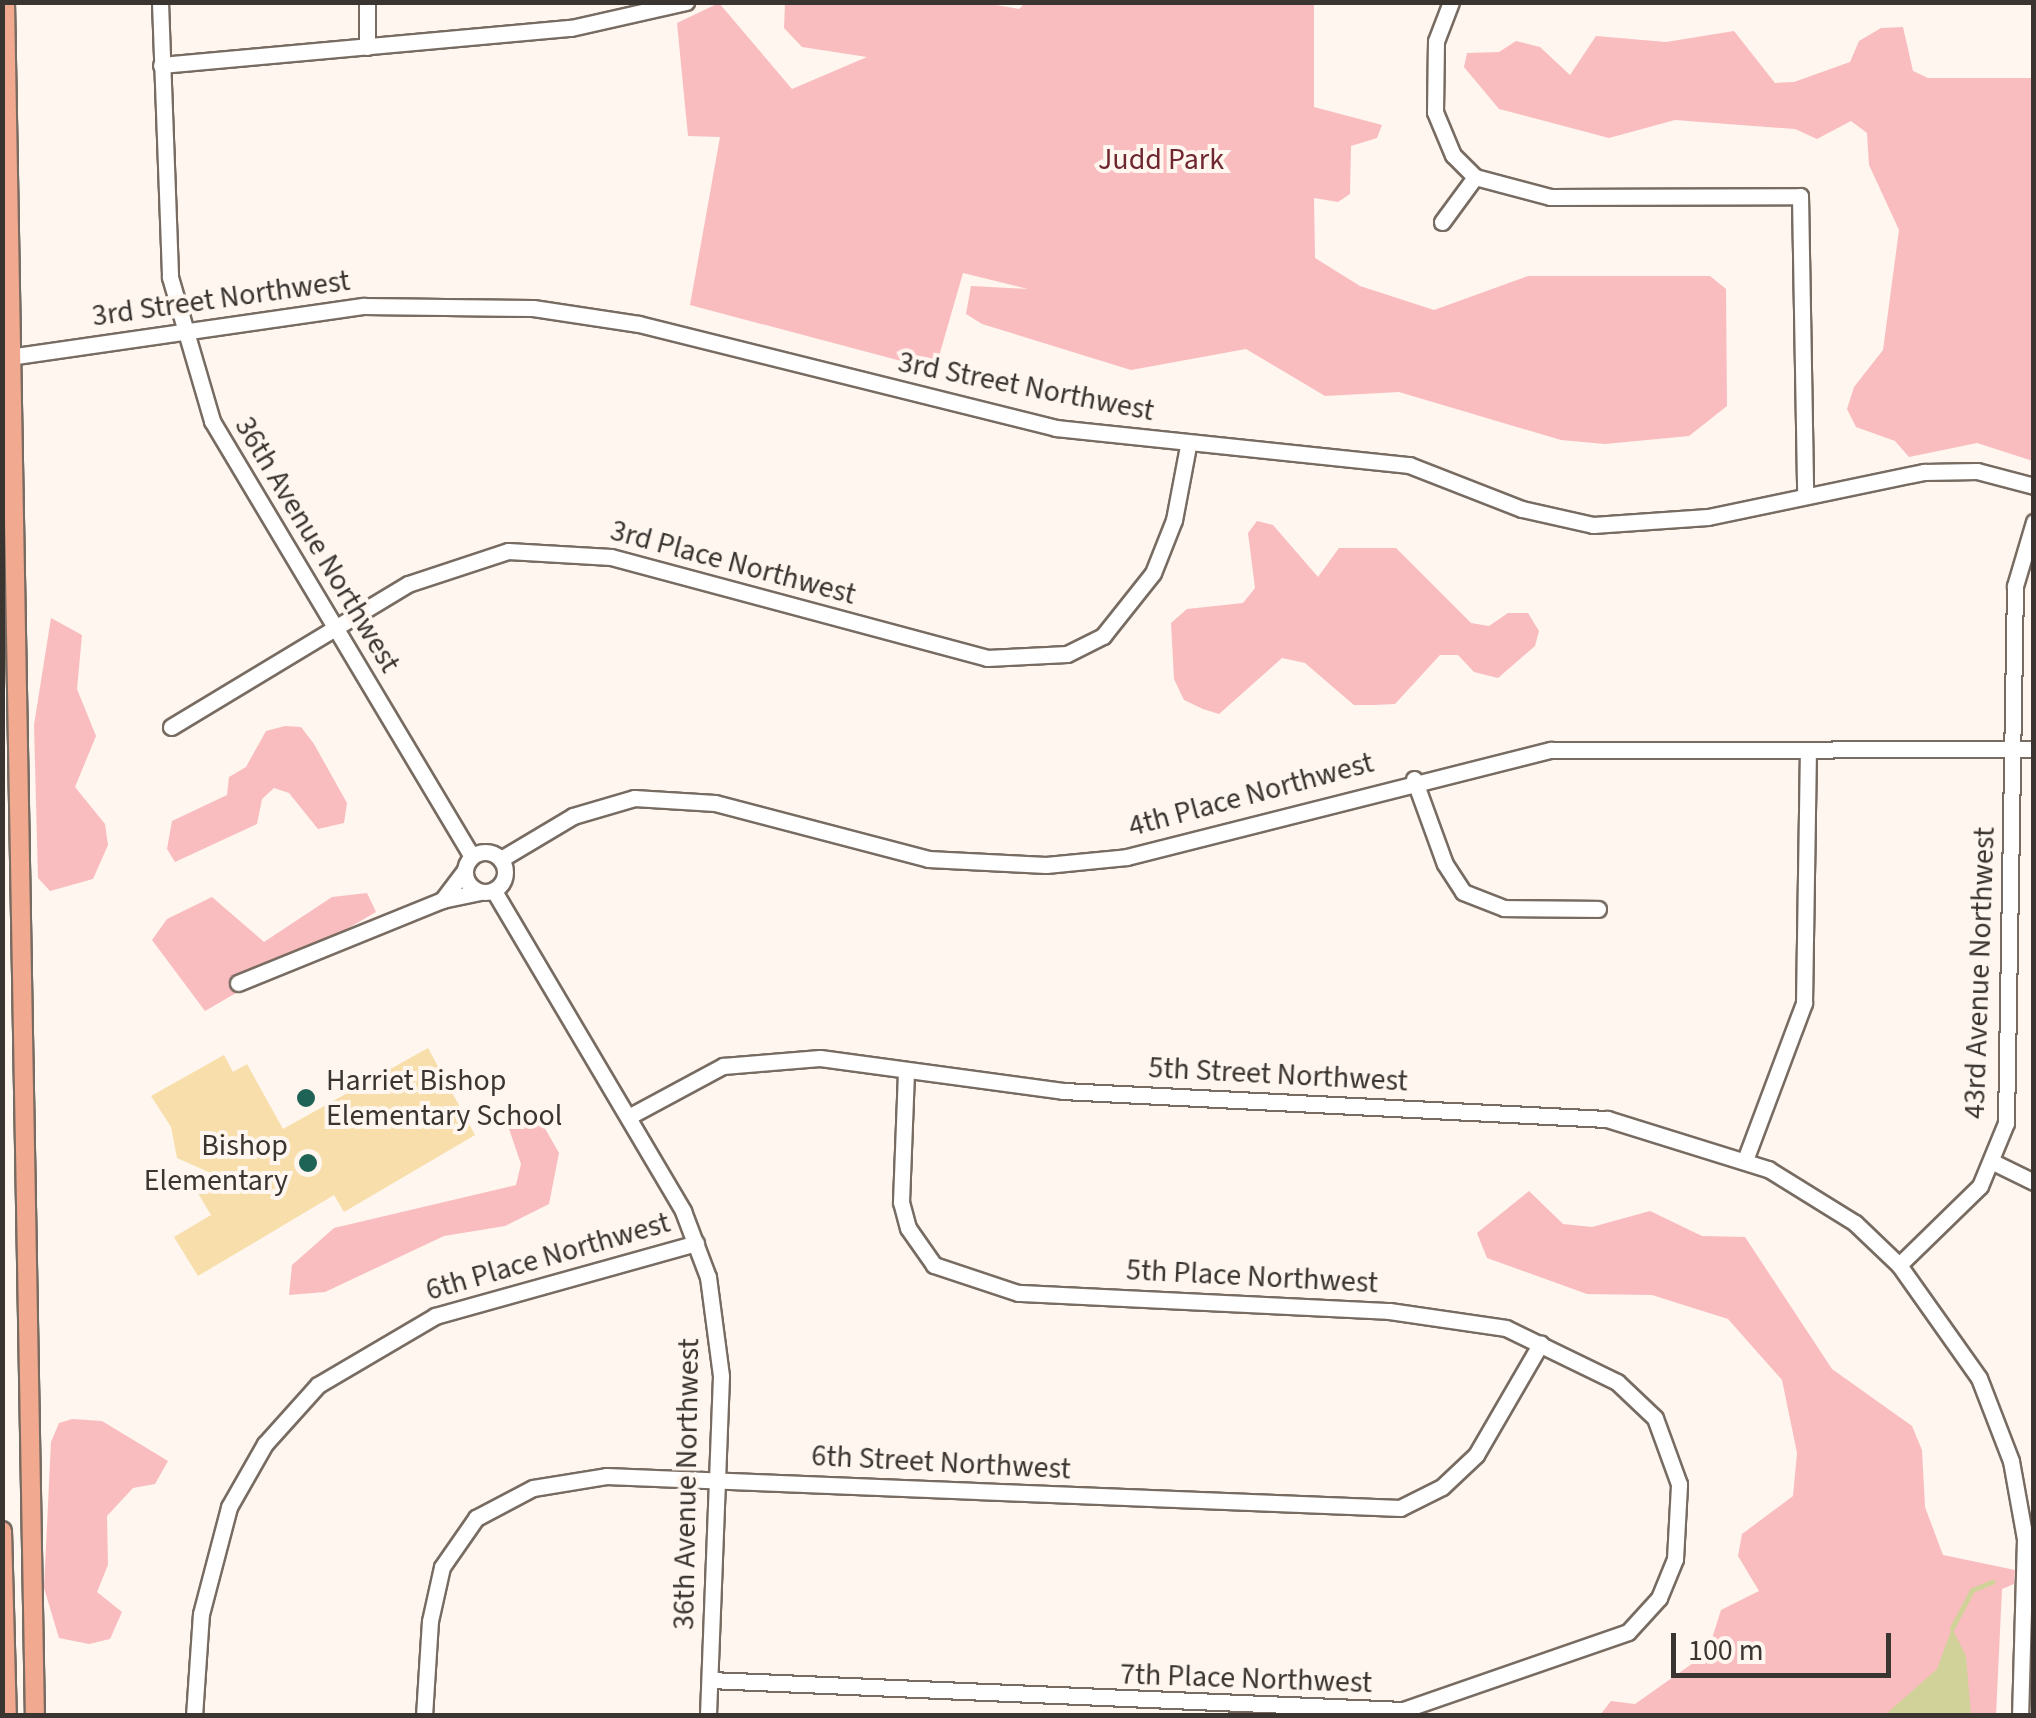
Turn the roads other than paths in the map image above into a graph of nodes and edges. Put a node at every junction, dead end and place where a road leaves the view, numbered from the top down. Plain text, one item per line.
1 (6, 2) edge
2 (160, 2) edge
3 (366, 2) edge
4 (686, 2) edge
5 (1451, 2) edge
6 (367, 48) junction
7 (161, 64) junction
8 (1475, 177) junction
9 (1442, 222) dead end
10 (183, 329) junction
11 (7, 358) edge
12 (1188, 446) junction
13 (2034, 486) edge
14 (1805, 492) junction
15 (2034, 522) edge
16 (333, 627) junction
17 (171, 726) dead end
18 (2014, 748) junction
19 (2034, 748) edge
20 (1808, 750) junction
21 (1414, 779) junction
22 (502, 858) junction
23 (468, 862) junction
24 (486, 892) junction
25 (442, 900) junction
26 (1598, 909) dead end
27 (238, 983) dead end
28 (906, 1070) junction
29 (630, 1116) junction
30 (1745, 1160) junction
31 (1993, 1162) junction
32 (2034, 1182) edge
33 (696, 1243) junction
34 (1898, 1265) junction
35 (1541, 1344) junction
36 (719, 1480) junction
37 (2025, 1483) edge
38 (1679, 1508) joint
39 (2, 1532) edge
40 (710, 1680) junction
41 (2025, 1706) edge
42 (6, 1716) edge
43 (35, 1716) edge
44 (194, 1716) edge
45 (424, 1716) edge
46 (708, 1716) edge

1 - 11 main road
2 - 7 street, 36th Avenue Northwest
3 - 6 street
4 - 6 street
5 - 8 street
6 - 7 street
7 - 10 street, 36th Avenue Northwest
8 - 9 street
8 - 14 street
10 - 11 street, 3rd Street Northwest
10 - 12 street, 3rd Street Northwest
10 - 16 street, 36th Avenue Northwest
11 - 43 main road
12 - 14 street, 3rd Street Northwest
12 - 16 street, 3rd Place Northwest
13 - 14 street, 3rd Street Northwest
15 - 18 street, 43rd Avenue Northwest
16 - 17 street, 3rd Place Northwest
16 - 23 street, 36th Avenue Northwest
18 - 19 street, 4th Place Northwest
18 - 20 street, 4th Place Northwest
18 - 31 street, 43rd Avenue Northwest
20 - 21 street, 4th Place Northwest
20 - 30 street
21 - 22 street, 4th Place Northwest
21 - 26 street
22 - 23 street
22 - 24 street
23 - 24 street, 36th Avenue Northwest
23 - 25 street
24 - 25 street
24 - 29 street, 36th Avenue Northwest
25 - 27 street
28 - 29 street, 5th Street Northwest
28 - 30 street, 5th Street Northwest
28 - 35 street, 5th Place Northwest
29 - 33 street, 36th Avenue Northwest
30 - 34 street, 5th Street Northwest
31 - 32 street
31 - 34 street, 43rd Avenue Northwest
33 - 36 street, 36th Avenue Northwest
33 - 44 street, 6th Place Northwest
34 - 37 street
35 - 36 street, 6th Street Northwest
35 - 38 street, 5th Place Northwest
36 - 40 street, 36th Avenue Northwest
36 - 45 street, 6th Street Northwest
37 - 41 street
38 - 40 street, 7th Place Northwest
39 - 42 main road
40 - 46 street, 36th Avenue Northwest

